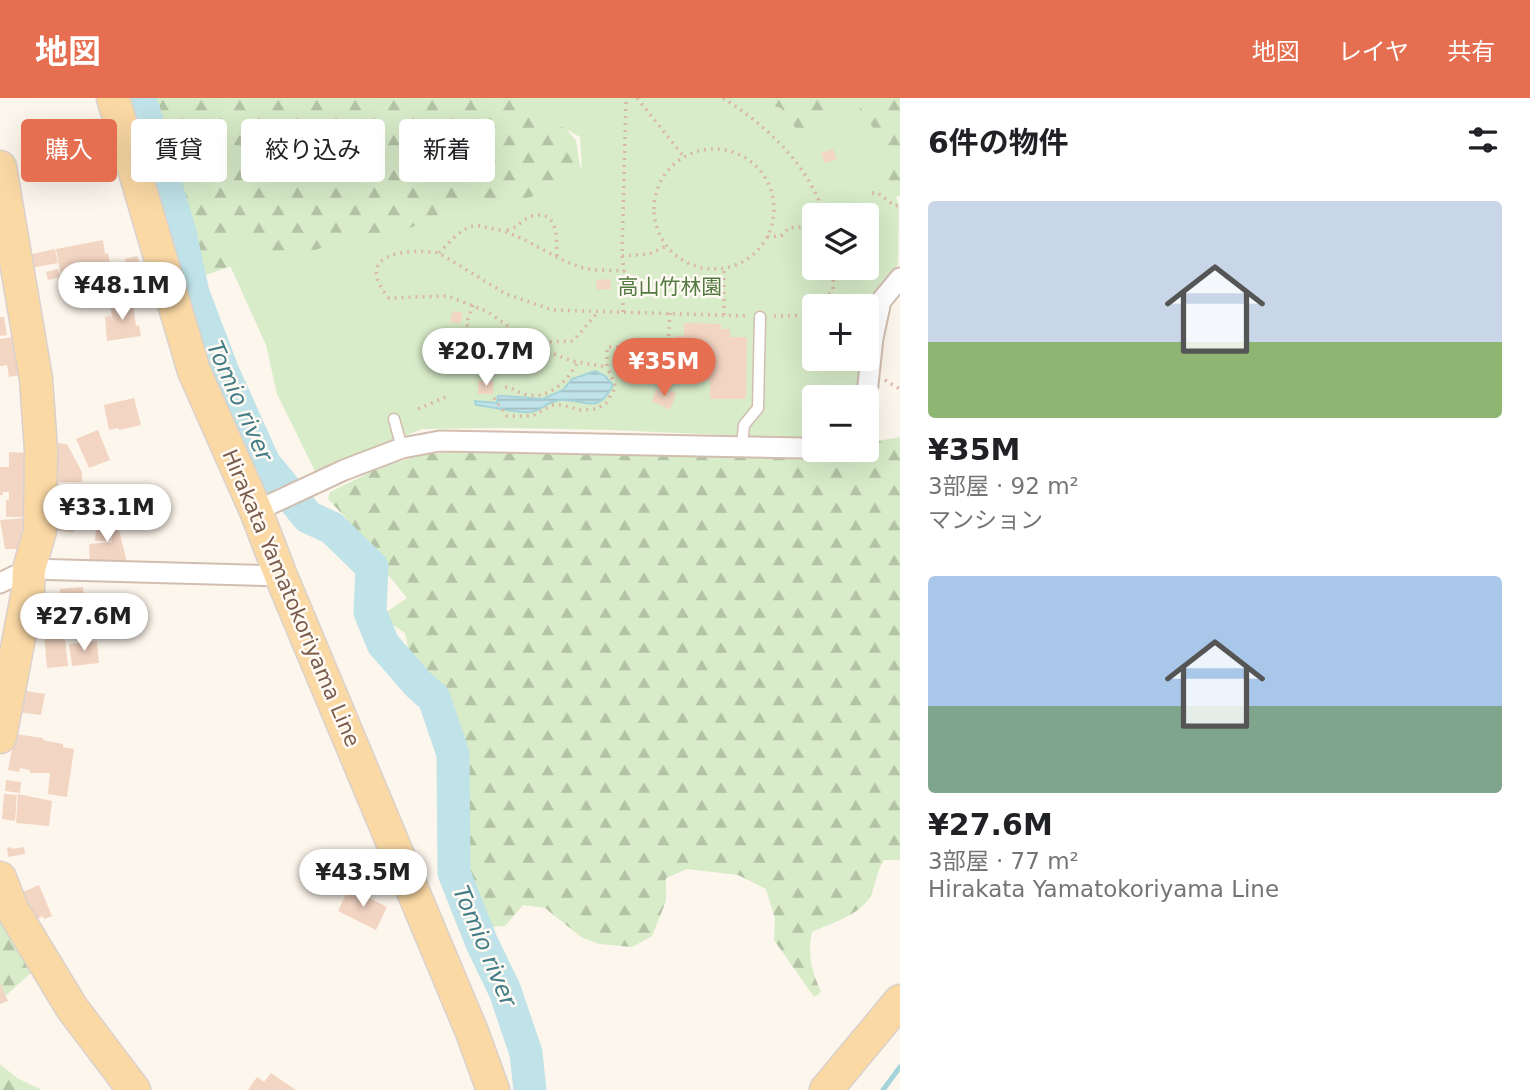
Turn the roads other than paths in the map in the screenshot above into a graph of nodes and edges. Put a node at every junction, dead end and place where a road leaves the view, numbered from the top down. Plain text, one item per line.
1 (113, 98) edge
2 (0, 167) edge
3 (900, 278) edge
4 (760, 317) road end
5 (868, 385) edge
6 (394, 419) dead end
7 (742, 445) junction
8 (802, 447) edge
9 (402, 448) junction
10 (264, 507) junction
11 (29, 569) junction
12 (281, 576) junction
13 (0, 583) edge
14 (0, 737) edge
15 (0, 878) edge
16 (6, 909) edge
17 (900, 1001) edge
18 (134, 1090) edge
19 (493, 1090) edge
20 (826, 1090) edge

1 - 10 main road, Hirakata Yamatokoriyama Line
2 - 11 main road
3 - 5 street
4 - 7 lane
6 - 9 lane
7 - 8 street
7 - 9 street
9 - 10 street
10 - 12 main road, Hirakata Yamatokoriyama Line
11 - 12 street
11 - 13 street
11 - 14 main road
12 - 19 main road, Hirakata Yamatokoriyama Line
15 - 16 main road
16 - 18 main road
17 - 20 main road

